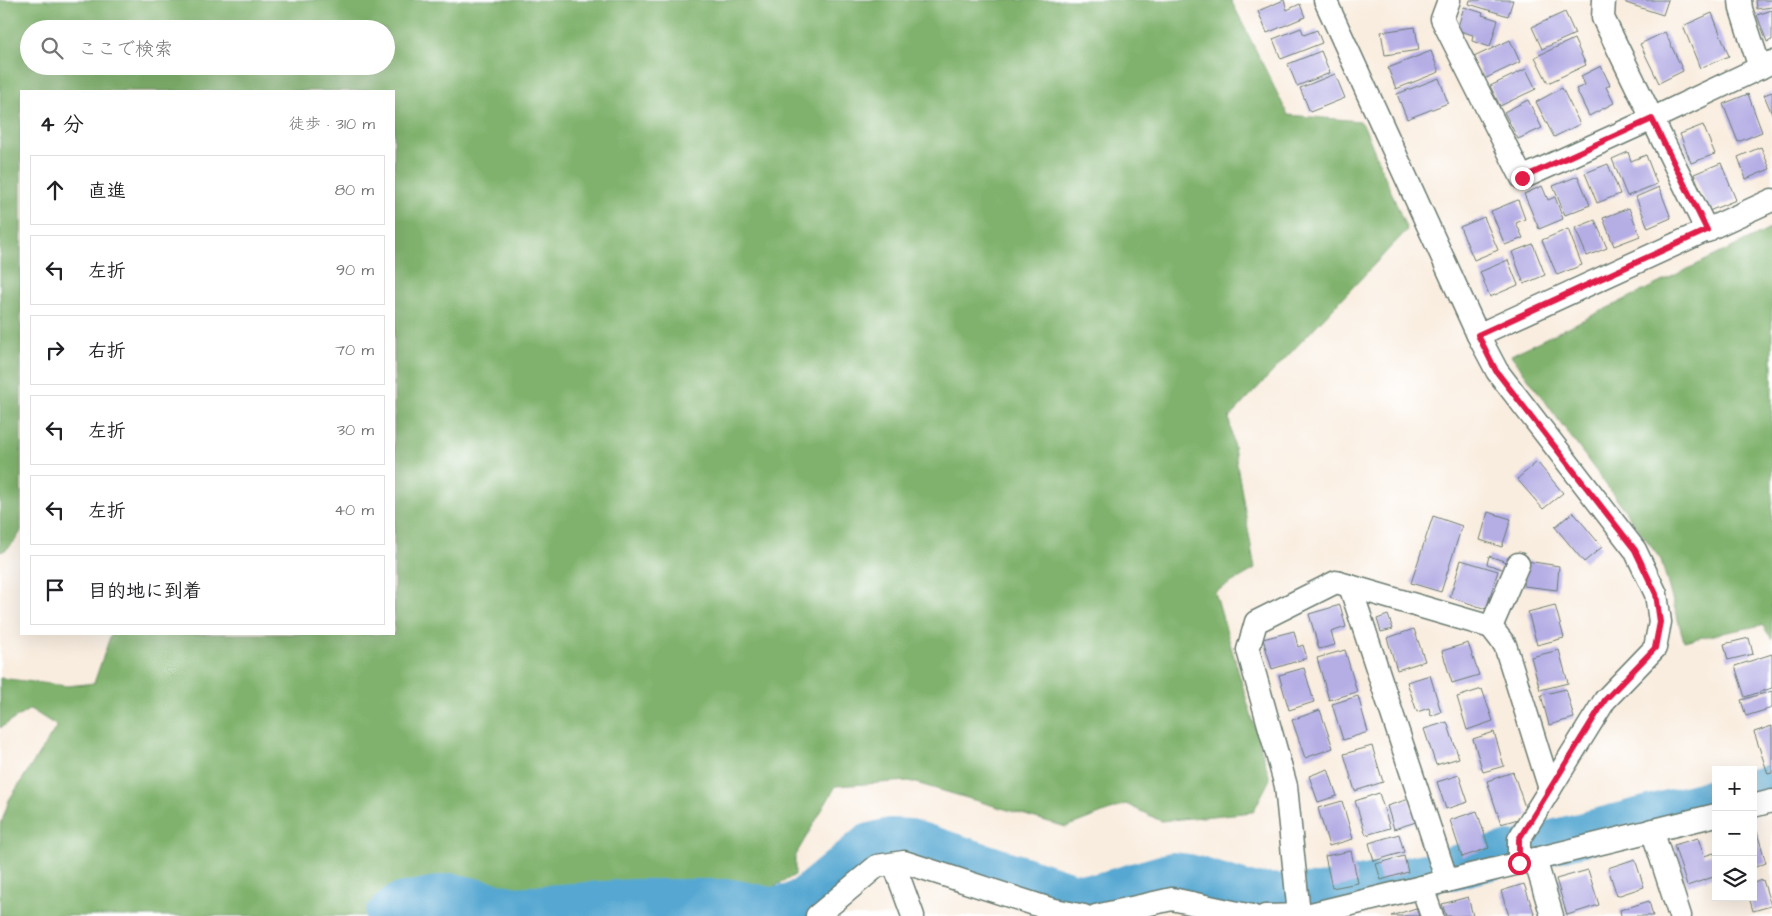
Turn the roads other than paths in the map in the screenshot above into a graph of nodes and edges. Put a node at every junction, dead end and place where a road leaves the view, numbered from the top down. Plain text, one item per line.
1 (1325, 0) edge
2 (1449, 0) edge
3 (1604, 0) edge
4 (1740, 0) edge
5 (1766, 65) edge
6 (1652, 119) junction
7 (1772, 200) edge
8 (1707, 230) junction
9 (1478, 335) junction
10 (1518, 564) dead end
11 (1350, 586) junction
12 (1491, 627) junction
13 (1550, 789) junction
14 (1772, 802) edge
15 (1757, 805) edge
16 (1712, 816) edge
17 (1652, 830) junction
18 (1527, 861) junction
19 (894, 864) junction
20 (1447, 881) junction
21 (1422, 887) junction
22 (1301, 907) edge
23 (1175, 908) edge
24 (1051, 912) edge
25 (818, 916) edge
26 (912, 916) edge
27 (1084, 916) edge
28 (1096, 916) edge
29 (1252, 916) edge
30 (1266, 916) edge
31 (1432, 916) edge
32 (1552, 916) edge
33 (1680, 916) edge

1 - 9 street
2 - 6 street
3 - 6 street
4 - 5 street
5 - 6 street
6 - 8 street
7 - 8 street
8 - 9 street
9 - 13 street
10 - 12 street
11 - 12 street
11 - 20 street
11 - 22 street
12 - 13 street
13 - 18 street
14 - 15 street
16 - 17 street
17 - 18 street
17 - 33 street
18 - 20 street
18 - 32 street
19 - 24 street
19 - 25 street
19 - 26 street
20 - 21 street
21 - 22 street
21 - 31 street
22 - 30 street
23 - 28 street
23 - 29 street
24 - 27 street

